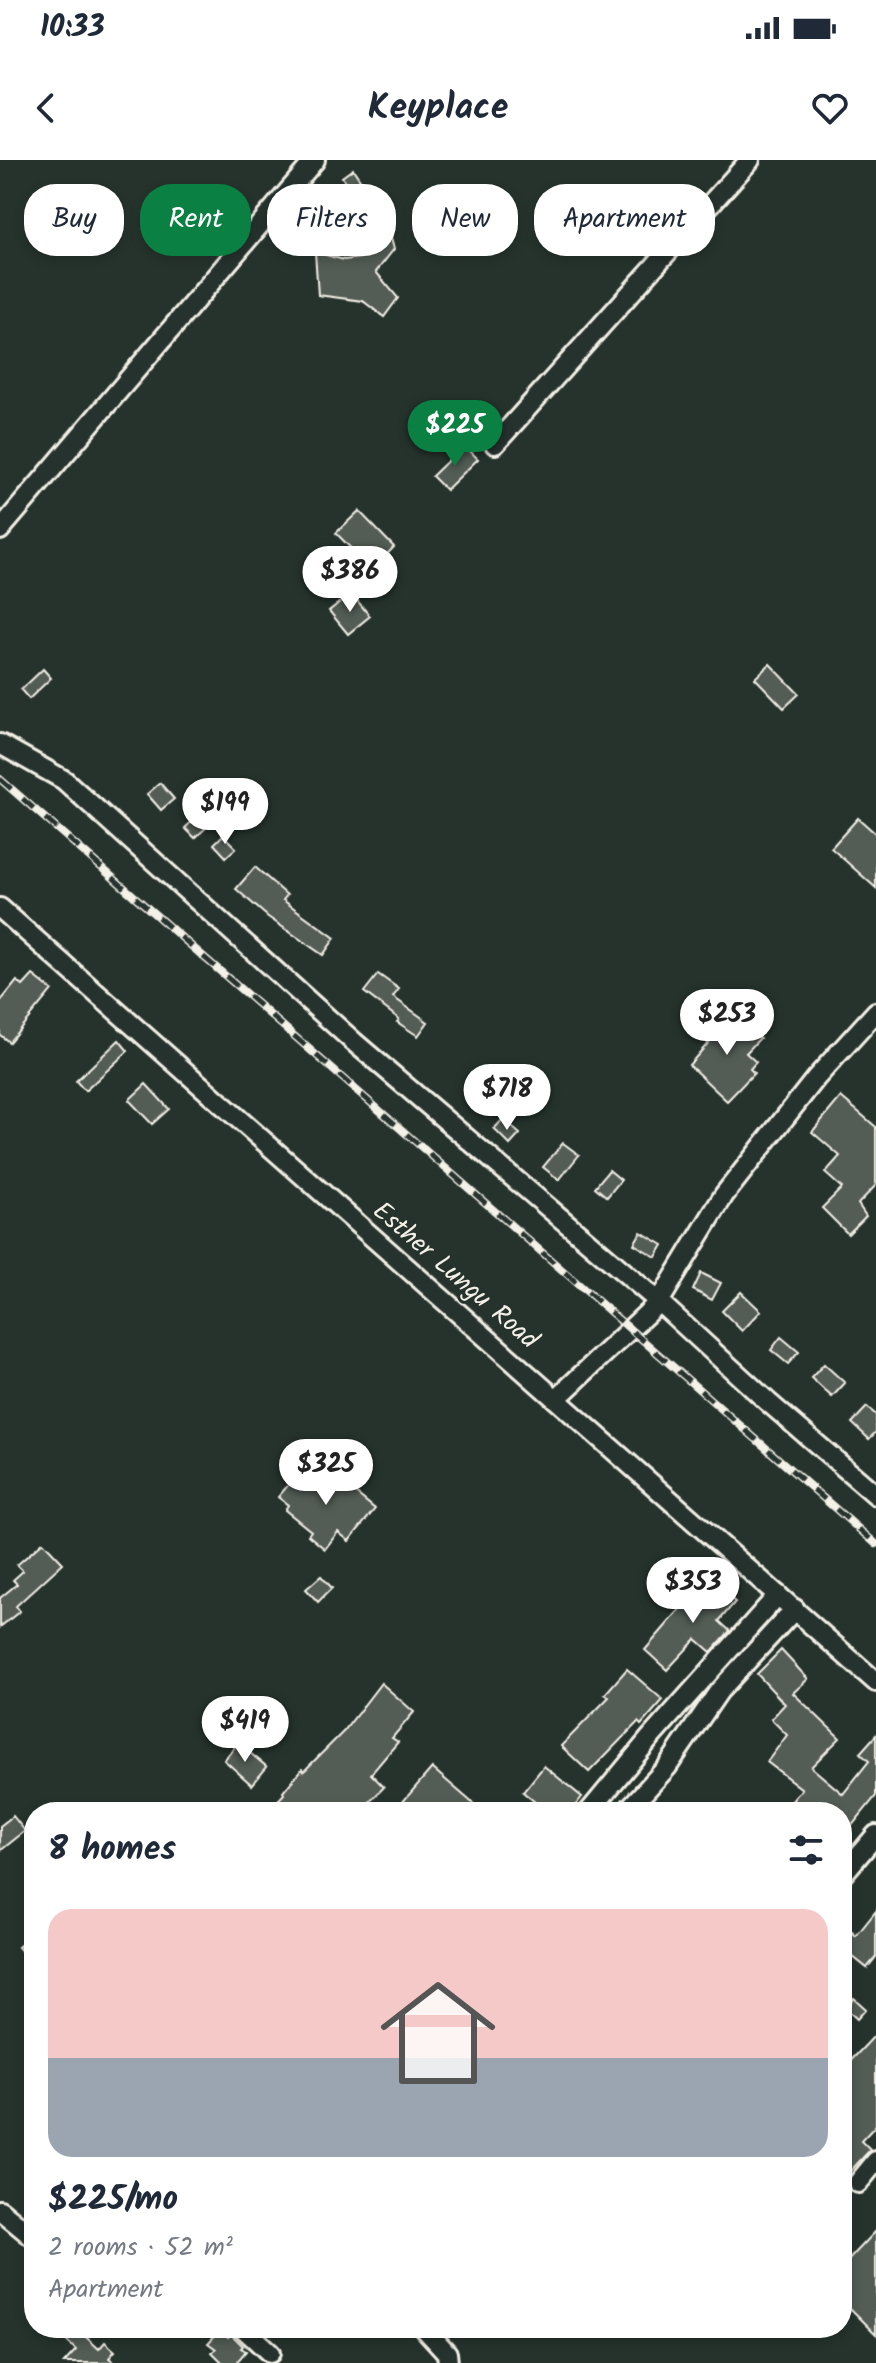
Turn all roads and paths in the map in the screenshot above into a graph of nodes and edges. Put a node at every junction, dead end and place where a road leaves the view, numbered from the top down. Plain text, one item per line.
1 (315, 160) edge
2 (750, 160) edge
3 (495, 444) dead end
4 (0, 530) edge
5 (0, 744) edge
6 (0, 908) edge
7 (876, 1012) edge
8 (659, 1302) junction
9 (556, 1399) junction
10 (876, 1495) edge
11 (778, 1595) junction
12 (795, 1609) junction
13 (876, 1682) edge
14 (597, 1802) edge
15 (635, 1802) edge
16 (876, 1835) edge
17 (852, 1863) edge
18 (876, 2161) edge
19 (858, 2183) dead end
20 (0, 2210) edge
21 (24, 2230) edge
22 (254, 2338) edge
23 (433, 2338) edge
24 (270, 2353) dead end
25 (448, 2363) edge

1 - 4 street
2 - 3 street
5 - 8 street
6 - 9 street, Esther Lungu Road
7 - 8 street
8 - 9 street
8 - 10 street
9 - 11 street, Esther Lungu Road
11 - 12 street, Esther Lungu Road
11 - 14 street
12 - 13 street, Esther Lungu Road
12 - 15 street
16 - 17 street
18 - 19 street
20 - 21 street
22 - 24 street
23 - 25 street

